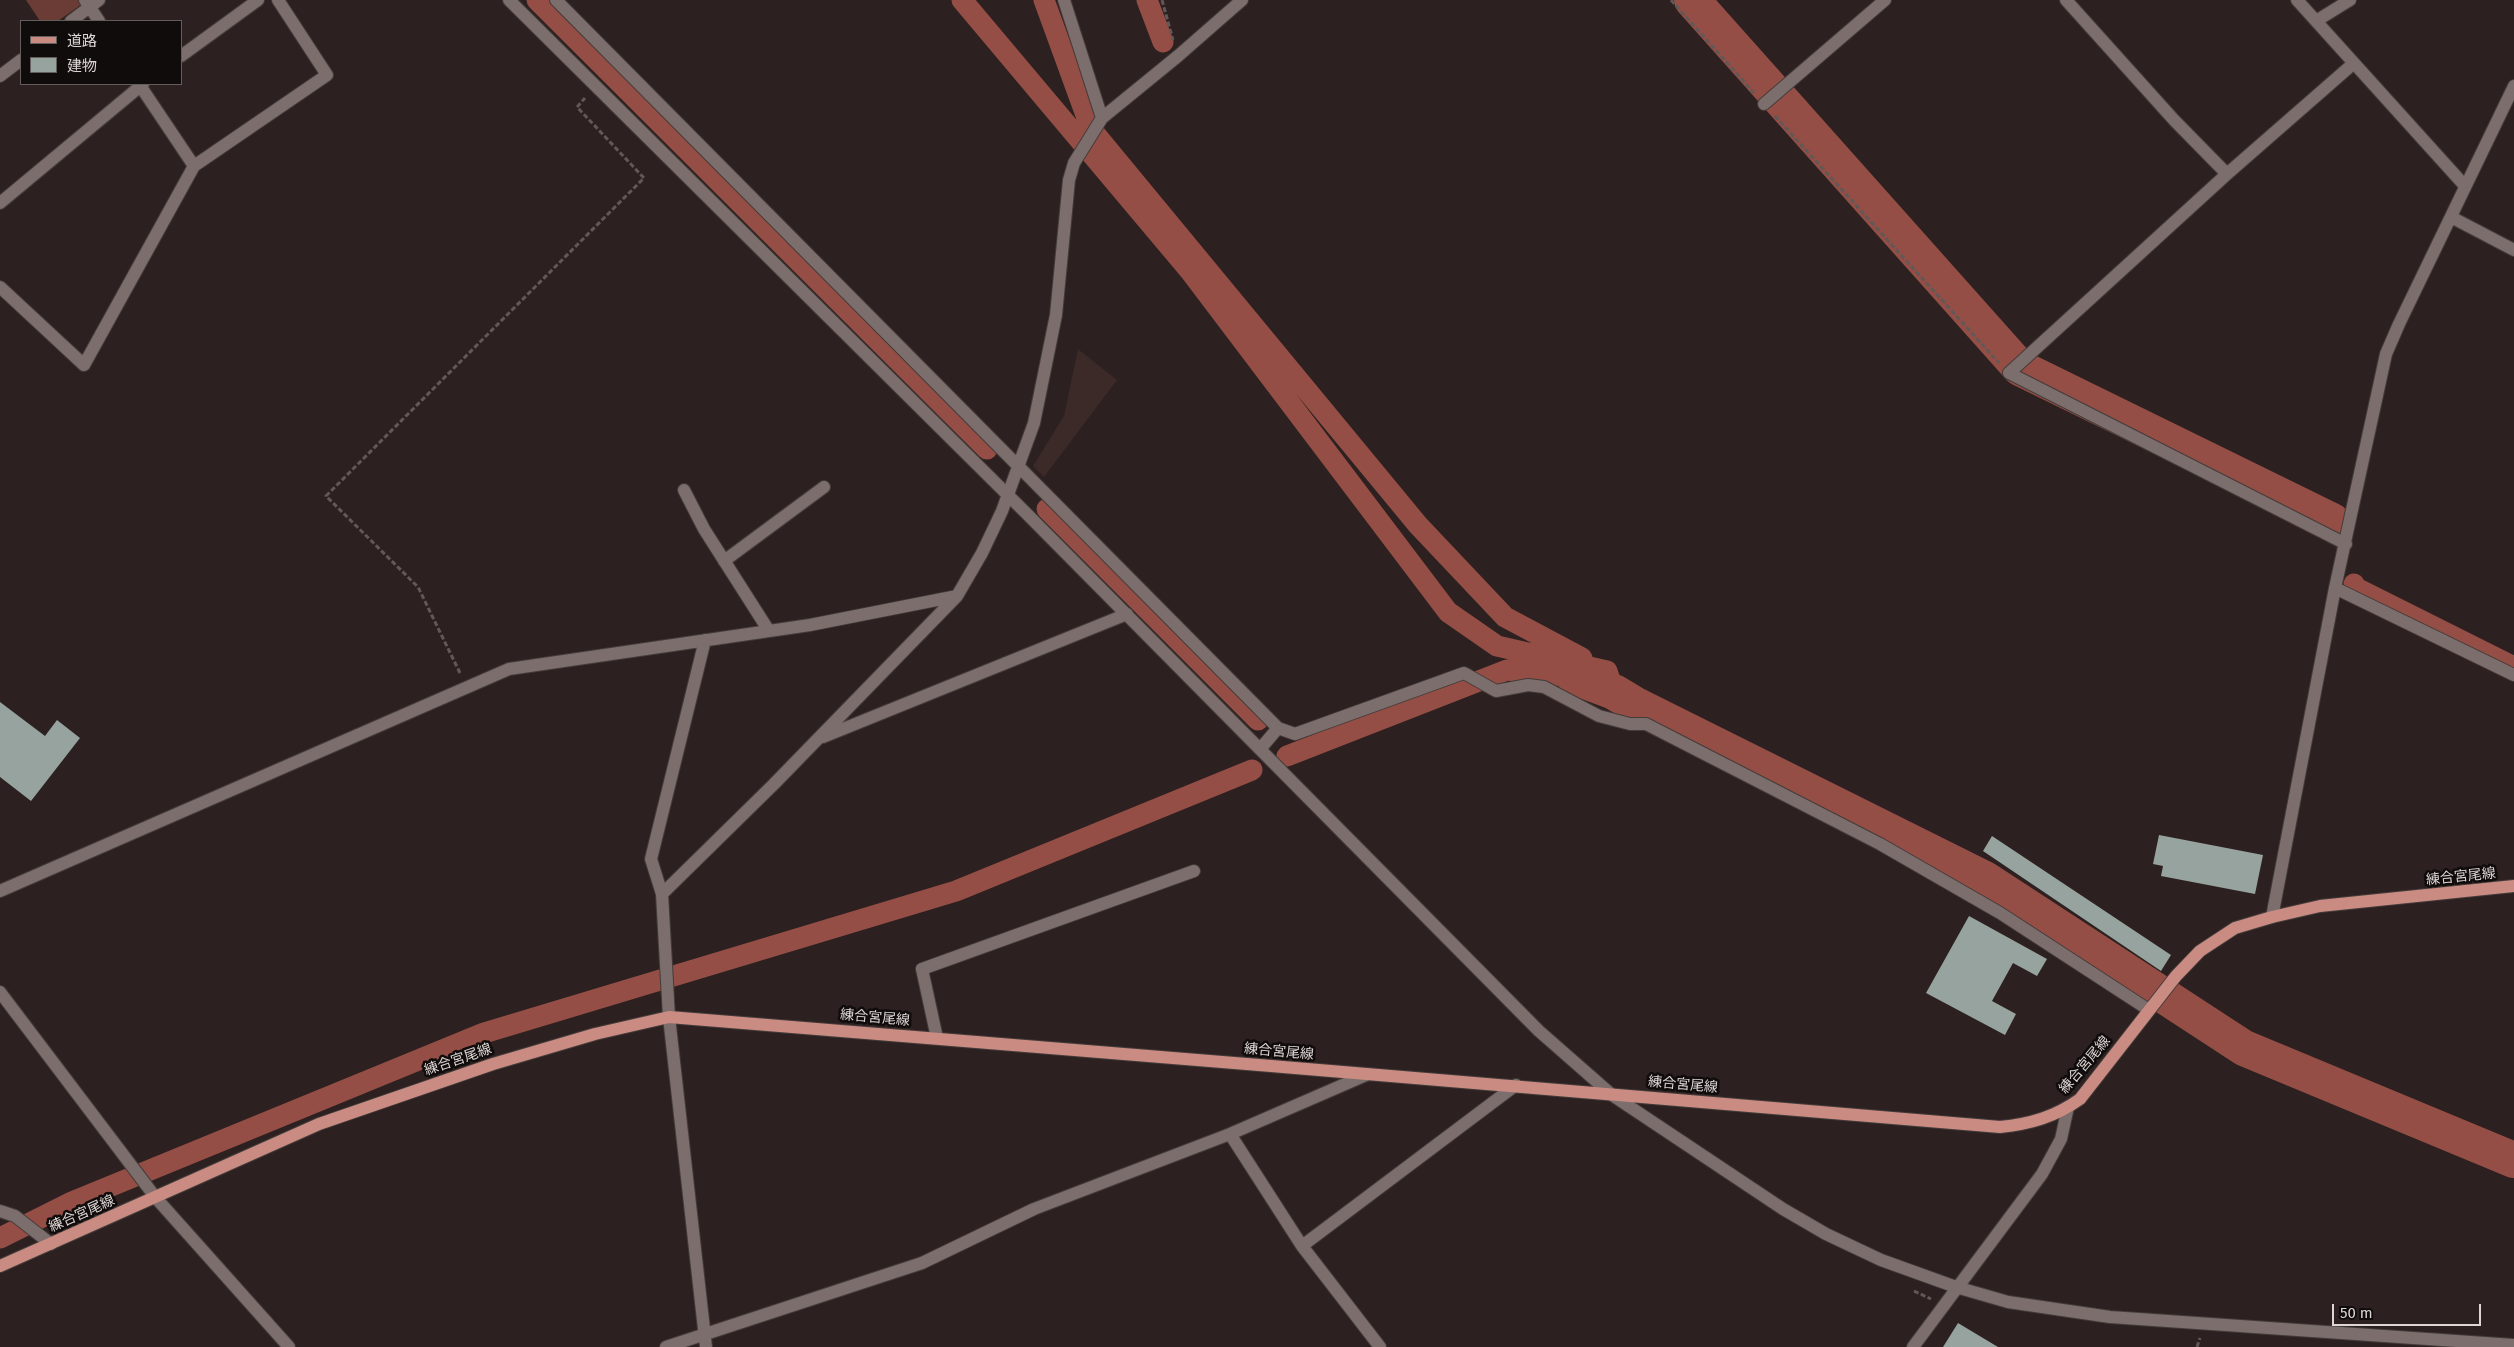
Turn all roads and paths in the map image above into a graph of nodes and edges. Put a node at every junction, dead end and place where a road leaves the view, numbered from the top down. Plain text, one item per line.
1 (258, 0) edge
2 (278, 0) edge
3 (509, 0) edge
4 (556, 0) edge
5 (1064, 0) edge
6 (1162, 0) edge
7 (1242, 0) edge
8 (1671, 0) edge
9 (1886, 0) edge
10 (2066, 0) edge
11 (2297, 0) edge
12 (2350, 0) edge
13 (91, 2) edge
14 (72, 20) edge
15 (98, 20) edge
16 (2316, 21) junction
17 (182, 55) edge
18 (1178, 56) junction
19 (20, 61) edge
20 (2354, 63) junction
21 (0, 76) edge
22 (140, 85) edge
23 (142, 85) edge
24 (2514, 86) edge
25 (596, 87) junction
26 (1764, 104) junction
27 (1099, 122) junction
28 (194, 166) junction
29 (2227, 174) junction
30 (2465, 186) junction
31 (0, 203) edge
32 (2451, 217) junction
33 (2514, 250) edge
34 (0, 287) edge
35 (2009, 374) junction
36 (1018, 466) junction
37 (824, 487) dead end
38 (684, 490) dead end
39 (1008, 495) junction
40 (2346, 544) junction
41 (724, 561) junction
42 (2335, 588) junction
43 (957, 596) junction
44 (1127, 614) junction
45 (769, 631) junction
46 (705, 640) junction
47 (2514, 674) edge
48 (466, 686) junction
49 (1278, 728) junction
50 (818, 739) junction
51 (1261, 748) junction
52 (1194, 871) dead end
53 (2514, 886) edge
54 (0, 892) edge
55 (662, 894) junction
56 (2272, 917) junction
57 (0, 992) edge
58 (2149, 1010) junction
59 (670, 1017) junction
60 (936, 1038) junction
61 (1366, 1075) junction
62 (1516, 1085) junction
63 (1612, 1094) junction
64 (2068, 1108) junction
65 (1230, 1134) junction
66 (156, 1198) junction
67 (0, 1211) edge
68 (51, 1244) junction
69 (1302, 1246) junction
70 (0, 1266) edge
71 (1956, 1287) junction
72 (705, 1341) edge
73 (2514, 1345) edge
74 (289, 1347) edge
75 (666, 1347) edge
76 (1380, 1347) edge
77 (1913, 1347) edge

1 - 17 street
2 - 28 street
3 - 25 street
4 - 36 street
5 - 27 street
6 - 18 path
7 - 18 street
8 - 26 path
9 - 26 street
10 - 29 street
11 - 16 street
12 - 16 street
13 - 14 street
13 - 15 street
16 - 20 street
18 - 27 street
19 - 21 street
20 - 29 street
20 - 30 street
22 - 31 street
23 - 28 street
24 - 30 street
25 - 39 street
25 - 48 path
26 - 35 path
27 - 36 street
28 - 34 street
29 - 35 street
30 - 32 street
32 - 33 street
32 - 40 street
35 - 40 street
36 - 39 street
36 - 49 street
37 - 41 street
38 - 41 street
39 - 43 street
39 - 44 street
40 - 42 street
41 - 45 street
42 - 47 street
42 - 56 street
43 - 45 street
43 - 50 street
44 - 50 street
44 - 51 street
45 - 46 street
46 - 48 street
46 - 55 street
48 - 54 street
49 - 51 street
49 - 58 street
50 - 55 street
51 - 63 street
52 - 60 street
53 - 56 main road, 練合宮尾線
55 - 59 street
56 - 58 main road, 練合宮尾線
57 - 66 street
58 - 64 main road, 練合宮尾線
59 - 60 main road, 練合宮尾線
59 - 66 main road, 練合宮尾線
59 - 72 street
60 - 61 main road, 練合宮尾線
61 - 62 main road, 練合宮尾線
61 - 65 street
62 - 63 main road, 練合宮尾線
62 - 69 street
63 - 64 main road, 練合宮尾線
63 - 71 street
64 - 71 street
65 - 69 street
65 - 72 street
66 - 68 main road, 練合宮尾線
66 - 74 street
67 - 68 street
68 - 70 main road, 練合宮尾線
69 - 76 street
71 - 73 street
71 - 77 street
72 - 75 street

